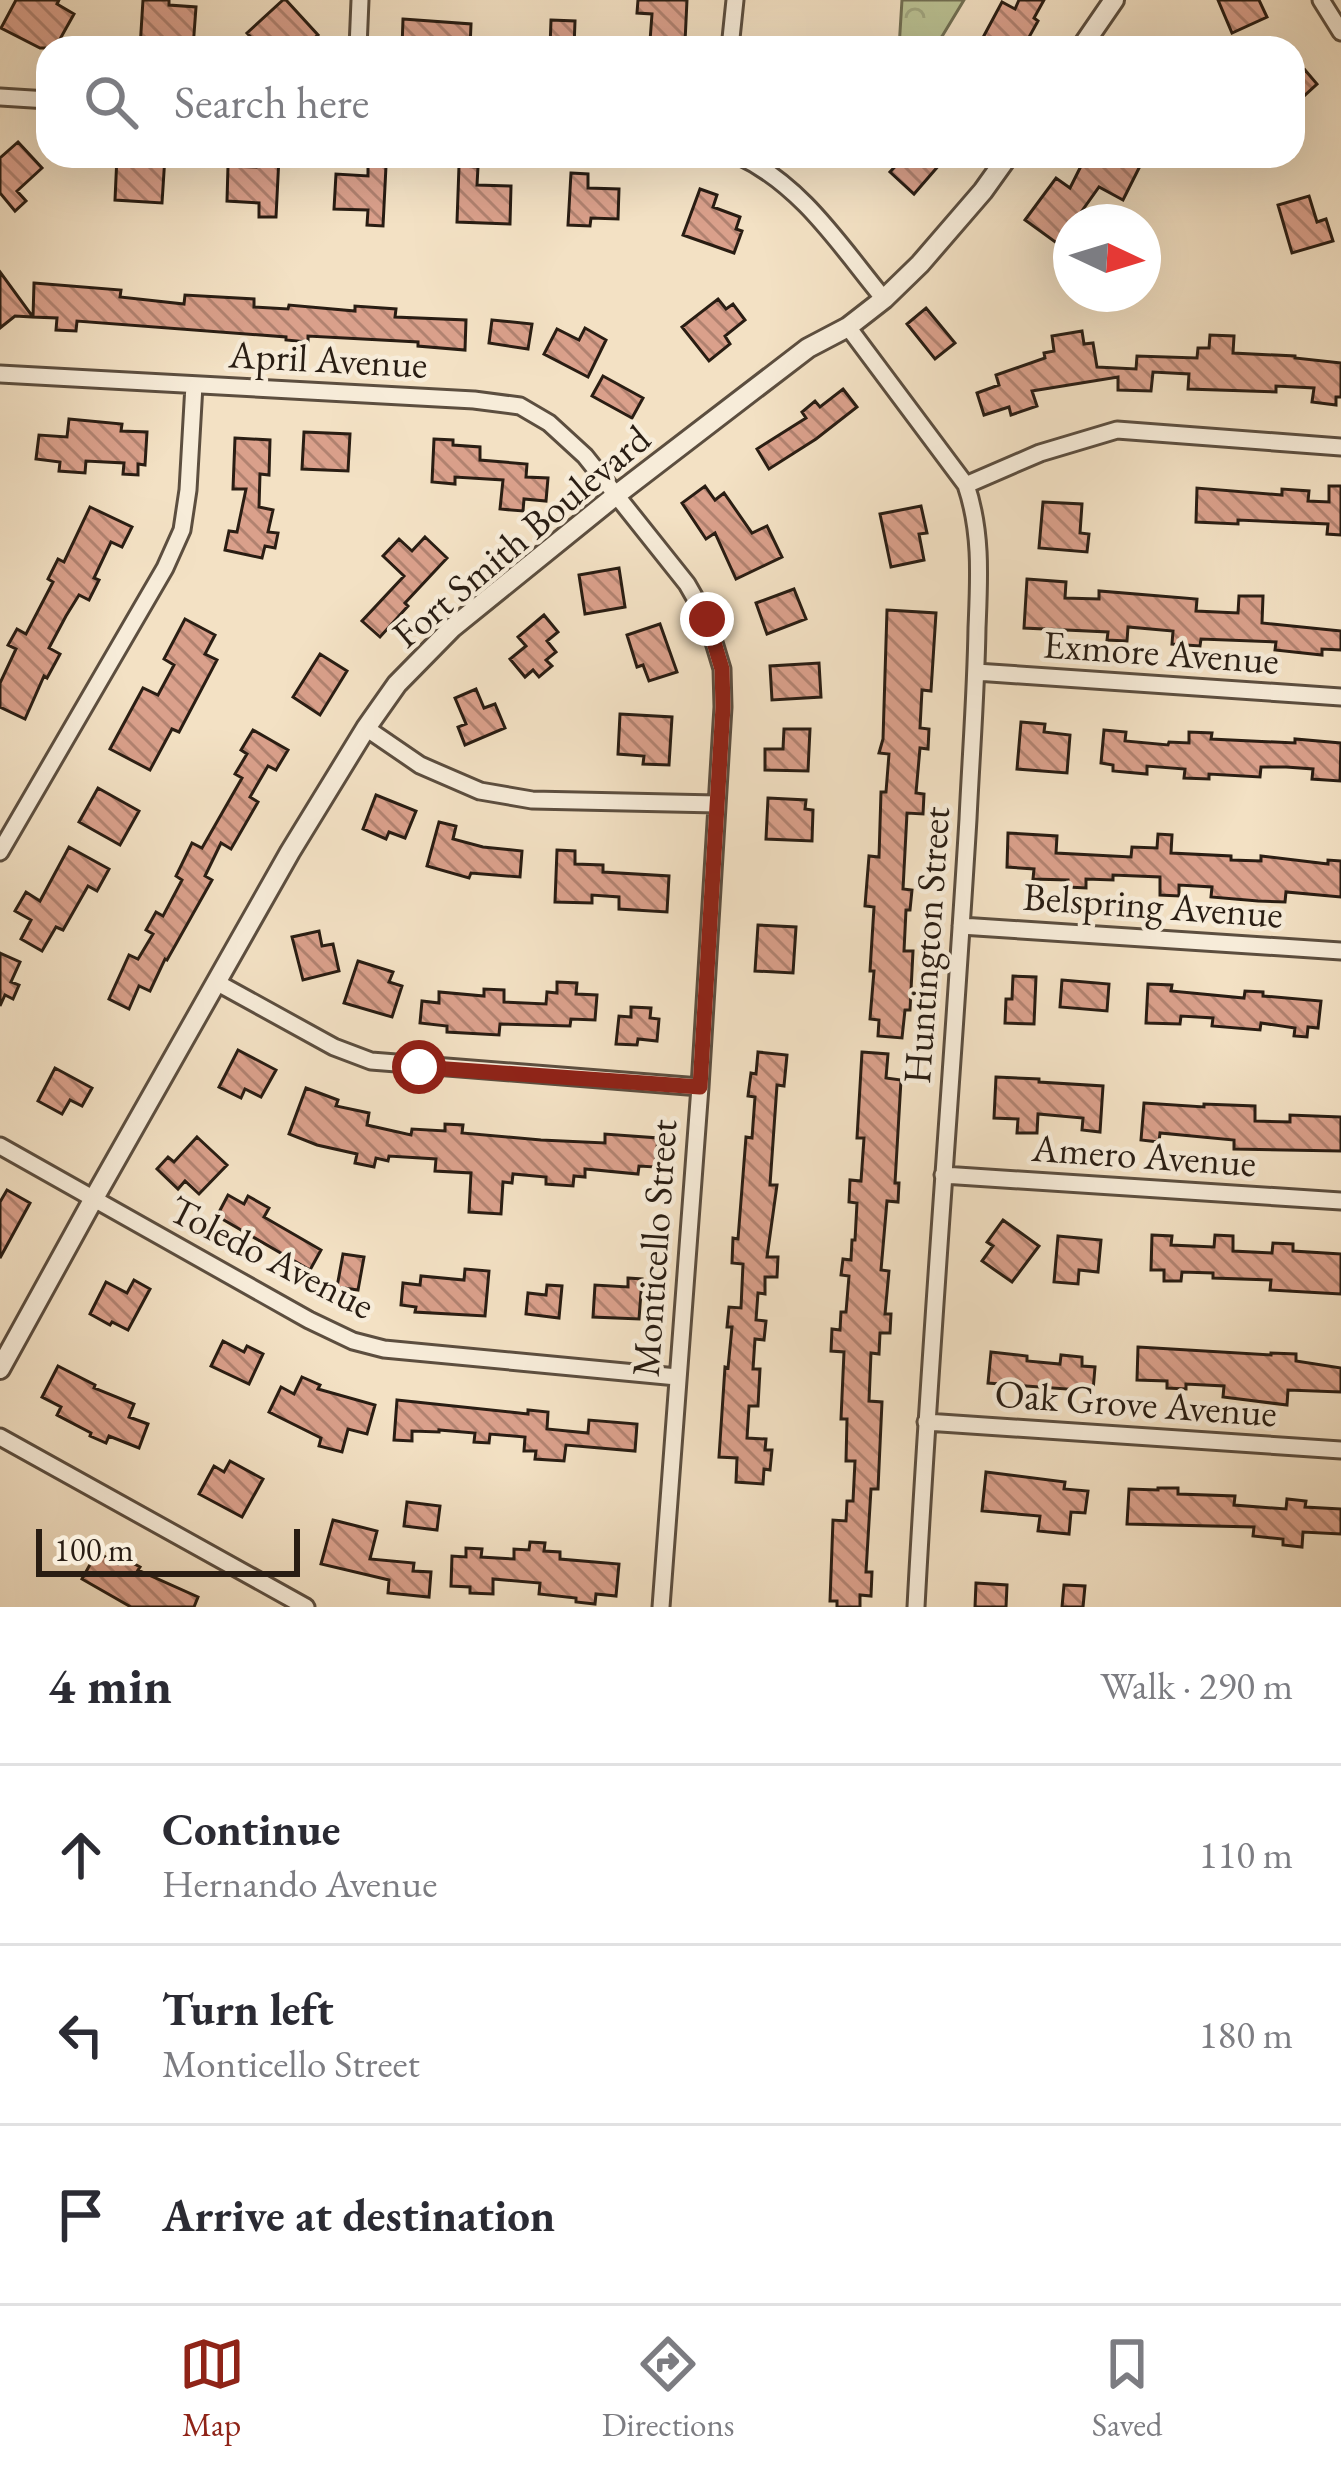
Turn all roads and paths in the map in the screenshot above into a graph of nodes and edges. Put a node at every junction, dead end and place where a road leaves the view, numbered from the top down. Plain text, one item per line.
1 (361, 0) edge
2 (735, 0) edge
3 (1114, 0) edge
4 (1321, 0) edge
5 (1341, 32) edge
6 (359, 36) edge
7 (731, 36) edge
8 (1089, 36) edge
9 (0, 98) edge
10 (36, 100) edge
11 (760, 168) edge
12 (999, 168) edge
13 (884, 299) junction
14 (848, 327) junction
15 (0, 374) edge
16 (194, 385) junction
17 (1341, 447) edge
18 (966, 485) junction
19 (615, 496) junction
20 (976, 672) junction
21 (1341, 697) edge
22 (366, 728) junction
23 (717, 804) junction
24 (0, 852) edge
25 (961, 926) junction
26 (1341, 951) edge
27 (216, 982) junction
28 (700, 1087) junction
29 (0, 1146) edge
30 (943, 1175) junction
31 (92, 1200) junction
32 (1341, 1201) edge
33 (0, 1369) edge
34 (677, 1377) junction
35 (926, 1422) junction
36 (0, 1437) edge
37 (1341, 1450) edge
38 (305, 1607) edge
39 (662, 1607) edge
40 (916, 1607) edge

1 - 6 street
2 - 7 street
3 - 8 street
4 - 5 street
9 - 10 street
11 - 13 street
12 - 13 street, Fort Smith Boulevard
13 - 14 street, Fort Smith Boulevard
14 - 18 street, Huntington Street
14 - 19 street, Fort Smith Boulevard
15 - 16 street, April Avenue
16 - 19 street, April Avenue
16 - 24 street
17 - 18 street
18 - 20 street, Huntington Street
19 - 22 street, Fort Smith Boulevard
19 - 23 street, Monticello Street
20 - 21 street, Exmore Avenue
20 - 25 street, Huntington Street
22 - 23 street
22 - 27 street, Fort Smith Boulevard
23 - 28 street, Monticello Street
25 - 26 street, Belspring Avenue
25 - 30 street, Huntington Street
27 - 28 street
27 - 31 street, Fort Smith Boulevard
28 - 34 street, Monticello Street
29 - 31 street, Toledo Avenue
30 - 32 street, Amero Avenue
30 - 35 street, Huntington Street
31 - 33 street, Fort Smith Boulevard
31 - 34 street, Toledo Avenue
34 - 39 street, Monticello Street
35 - 37 street, Oak Grove Avenue
35 - 40 street, Huntington Street
36 - 38 street

